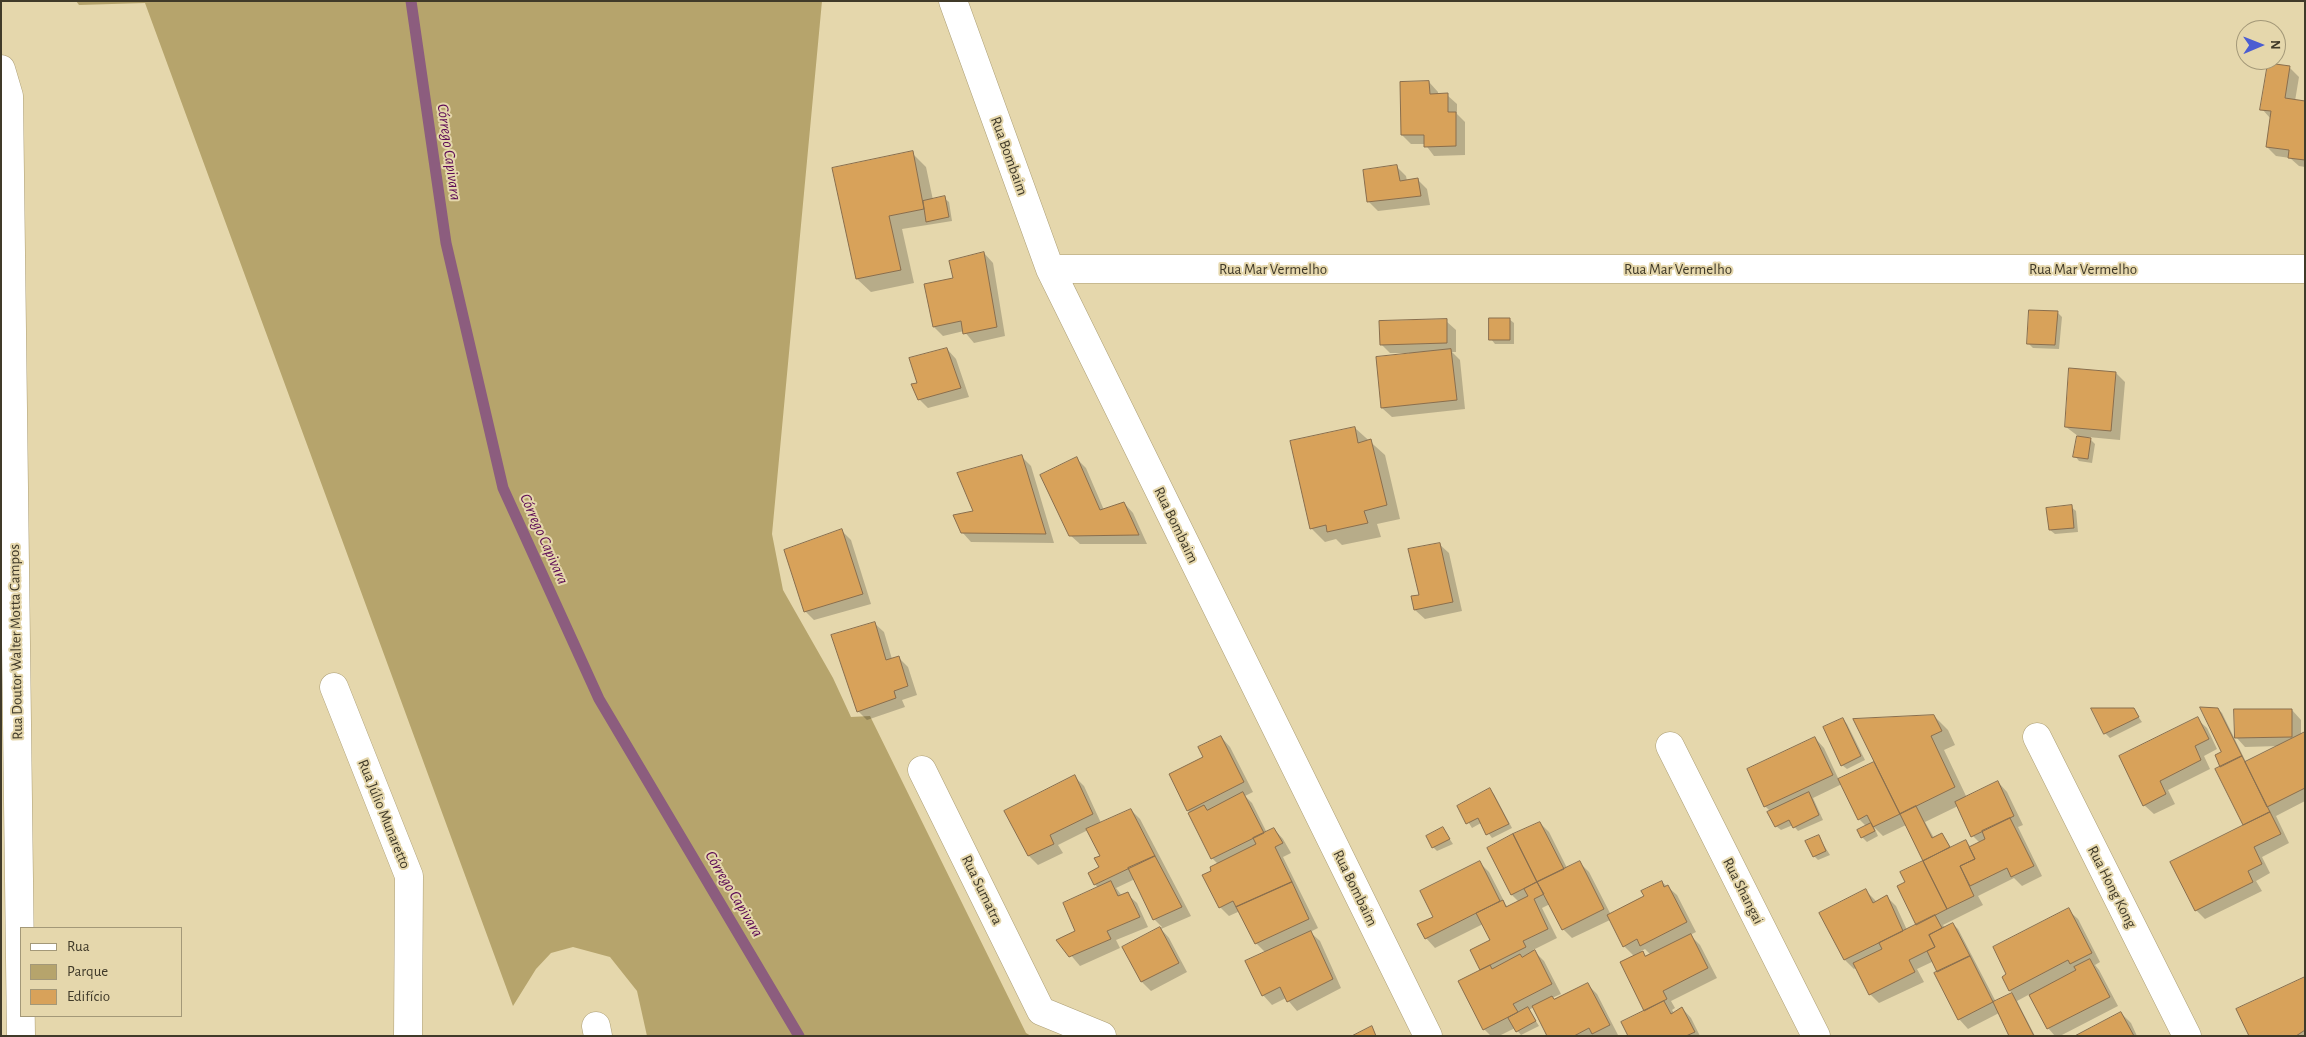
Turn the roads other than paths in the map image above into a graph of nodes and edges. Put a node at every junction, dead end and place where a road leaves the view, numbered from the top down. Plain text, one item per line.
1 (953, 1) edge
2 (1, 69) edge
3 (1050, 269) junction
4 (2305, 269) edge
5 (334, 687) dead end
6 (2037, 738) dead end
7 (1670, 746) dead end
8 (922, 770) dead end
9 (20, 958) edge
10 (21, 1017) edge
11 (21, 1036) edge
12 (408, 1036) edge
13 (1102, 1036) edge
14 (1428, 1036) edge
15 (1816, 1036) edge
16 (2187, 1036) edge

1 - 3 street, Rua Bombaim
2 - 9 street, Rua Doutor Walter Motta Campos
3 - 4 street, Rua Mar Vermelho
3 - 14 street, Rua Bombaim
5 - 12 street, Rua Júlio Munaretto
6 - 16 street, Rua Hong Kong
7 - 15 street, Rua Shangai
8 - 13 street, Rua Sumatra
10 - 11 street, Rua Doutor Walter Motta Campos

